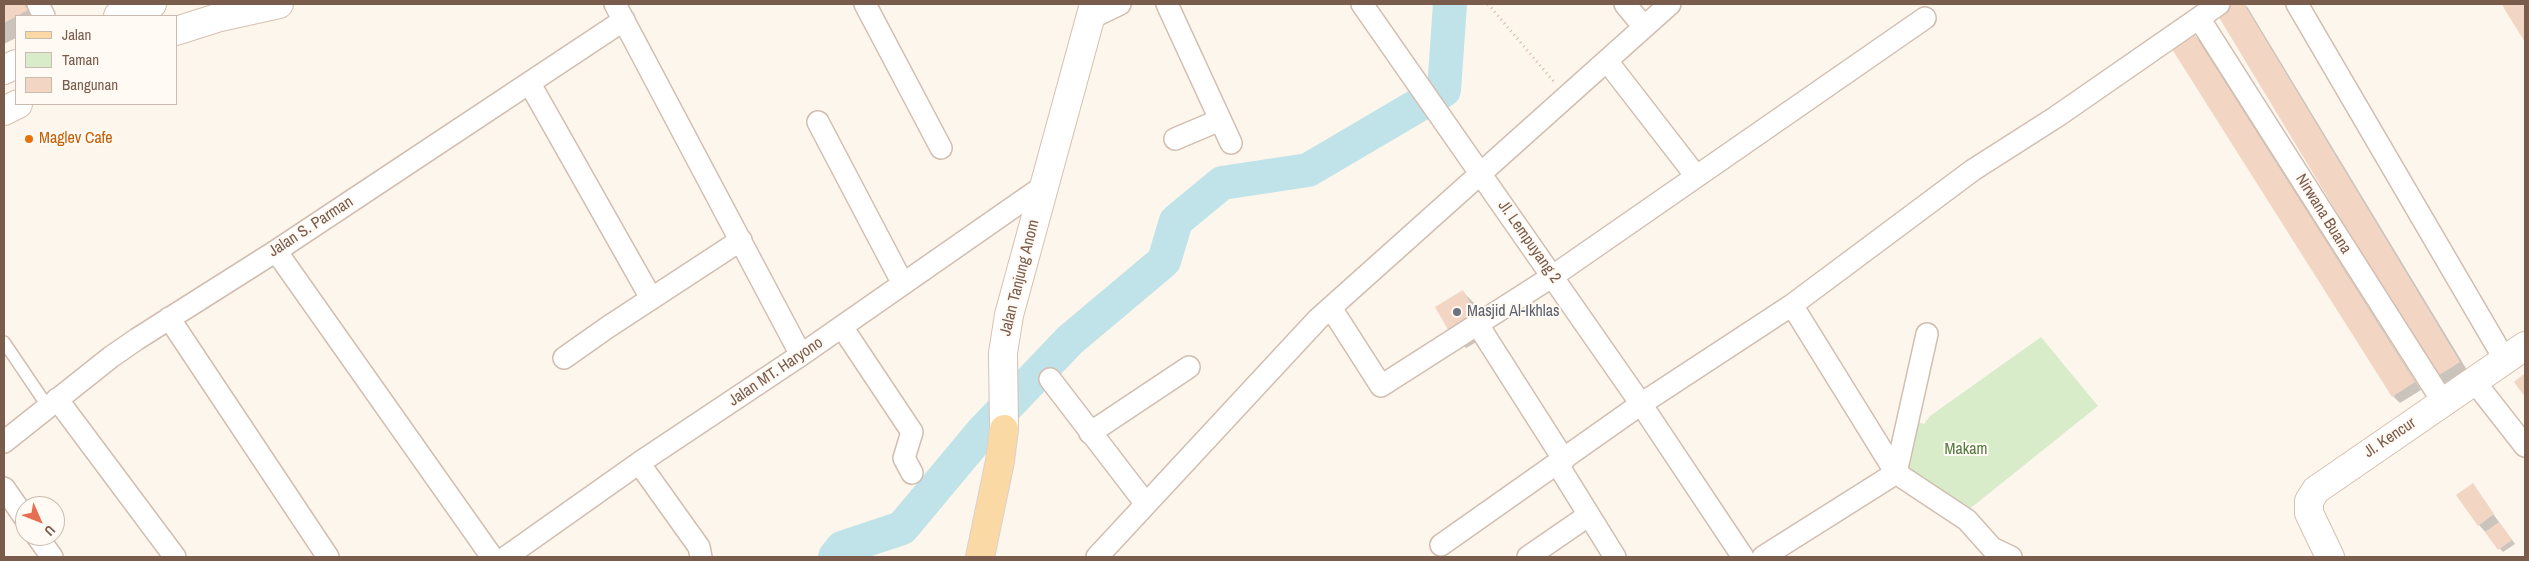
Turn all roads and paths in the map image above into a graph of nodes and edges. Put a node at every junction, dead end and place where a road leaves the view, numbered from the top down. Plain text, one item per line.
1 (152, 4) edge
2 (279, 4) edge
3 (864, 4) edge
4 (1120, 4) edge
5 (1167, 4) edge
6 (1362, 4) edge
7 (1488, 4) edge
8 (1625, 4) edge
9 (1670, 4) edge
10 (2219, 4) edge
11 (2297, 4) edge
12 (1092, 11) edge
13 (619, 12) edge
14 (121, 15) edge
15 (1925, 18) dead end
16 (2204, 26) dead end
17 (1644, 27) junction
18 (178, 30) edge
19 (1607, 61) junction
20 (530, 84) junction
21 (1567, 96) junction
22 (16, 105) edge
23 (4, 111) edge
24 (1220, 120) junction
25 (818, 122) dead end
26 (1175, 139) dead end
27 (1231, 143) dead end
28 (941, 148) dead end
29 (1480, 173) junction
30 (1696, 176) junction
31 (1045, 185) junction
32 (741, 240) junction
33 (276, 251) junction
34 (1553, 276) junction
35 (903, 284) junction
36 (651, 298) junction
37 (1792, 305) junction
38 (1330, 308) junction
39 (169, 318) junction
40 (1478, 325) junction
41 (842, 327) junction
42 (1927, 334) dead end
43 (4, 342) edge
44 (2515, 353) edge
45 (801, 355) junction
46 (564, 358) dead end
47 (1189, 367) dead end
48 (1050, 379) dead end
49 (2474, 381) junction
50 (2443, 402) junction
51 (52, 403) junction
52 (1641, 404) junction
53 (1004, 429) joint
54 (1090, 433) junction
55 (4, 442) edge
56 (2525, 446) edge
57 (1561, 462) junction
58 (639, 463) junction
59 (912, 473) dead end
60 (1896, 473) junction
61 (4, 488) edge
62 (15, 504) edge
63 (1146, 504) junction
64 (1589, 515) junction
65 (1441, 545) dead end
66 (44, 546) edge
67 (52, 557) edge
68 (175, 557) edge
69 (328, 557) edge
70 (492, 557) edge
71 (506, 557) edge
72 (701, 557) edge
73 (980, 557) edge
74 (1097, 557) edge
75 (1528, 557) edge
76 (1615, 557) edge
77 (1743, 557) edge
78 (1763, 557) edge
79 (2011, 557) edge
80 (2330, 557) edge

1 - 14 street
2 - 18 street
3 - 28 street
4 - 12 street
5 - 24 street
6 - 29 street, Jl. Lempuyang 2
7 - 21 path
8 - 17 street
9 - 17 street
10 - 37 street
11 - 44 street
12 - 31 street, Jalan Tanjung Anom
13 - 20 street, Jalan S. Parman
13 - 32 street
15 - 30 street
16 - 50 street, Nirwana Buana
17 - 19 street
19 - 21 street
19 - 30 street
20 - 33 street, Jalan S. Parman
20 - 36 street
21 - 29 street
22 - 23 street
24 - 26 street
24 - 27 street
25 - 35 street
29 - 34 street, Jl. Lempuyang 2
29 - 38 street
30 - 34 street
31 - 35 street, Jalan MT. Haryono
31 - 53 street, Jalan Tanjung Anom
32 - 36 street
32 - 45 street
33 - 39 street, Jalan S. Parman
33 - 70 street
34 - 40 street
34 - 52 street, Jl. Lempuyang 2
35 - 41 street, Jalan MT. Haryono
36 - 46 street
37 - 52 street
37 - 60 street
38 - 40 street
38 - 63 street
39 - 51 street, Jalan S. Parman
39 - 69 street
40 - 57 street
41 - 45 street, Jalan MT. Haryono
41 - 59 street
42 - 60 street
43 - 51 lane
44 - 49 street, Jl. Kencur
45 - 58 street, Jalan MT. Haryono
47 - 54 street
48 - 54 street
49 - 50 street, Jl. Kencur
49 - 56 street
50 - 80 street, Jl. Kencur
51 - 55 street, Jalan S. Parman
51 - 68 street
52 - 57 street
52 - 77 street, Jl. Lempuyang 2
53 - 73 main road, Jalan Tanjung Anom
54 - 63 street
57 - 64 street
57 - 65 street
58 - 71 street, Jalan MT. Haryono
58 - 72 street
60 - 78 street
60 - 79 street
61 - 62 street
63 - 74 street
64 - 75 street
64 - 76 street
66 - 67 street

